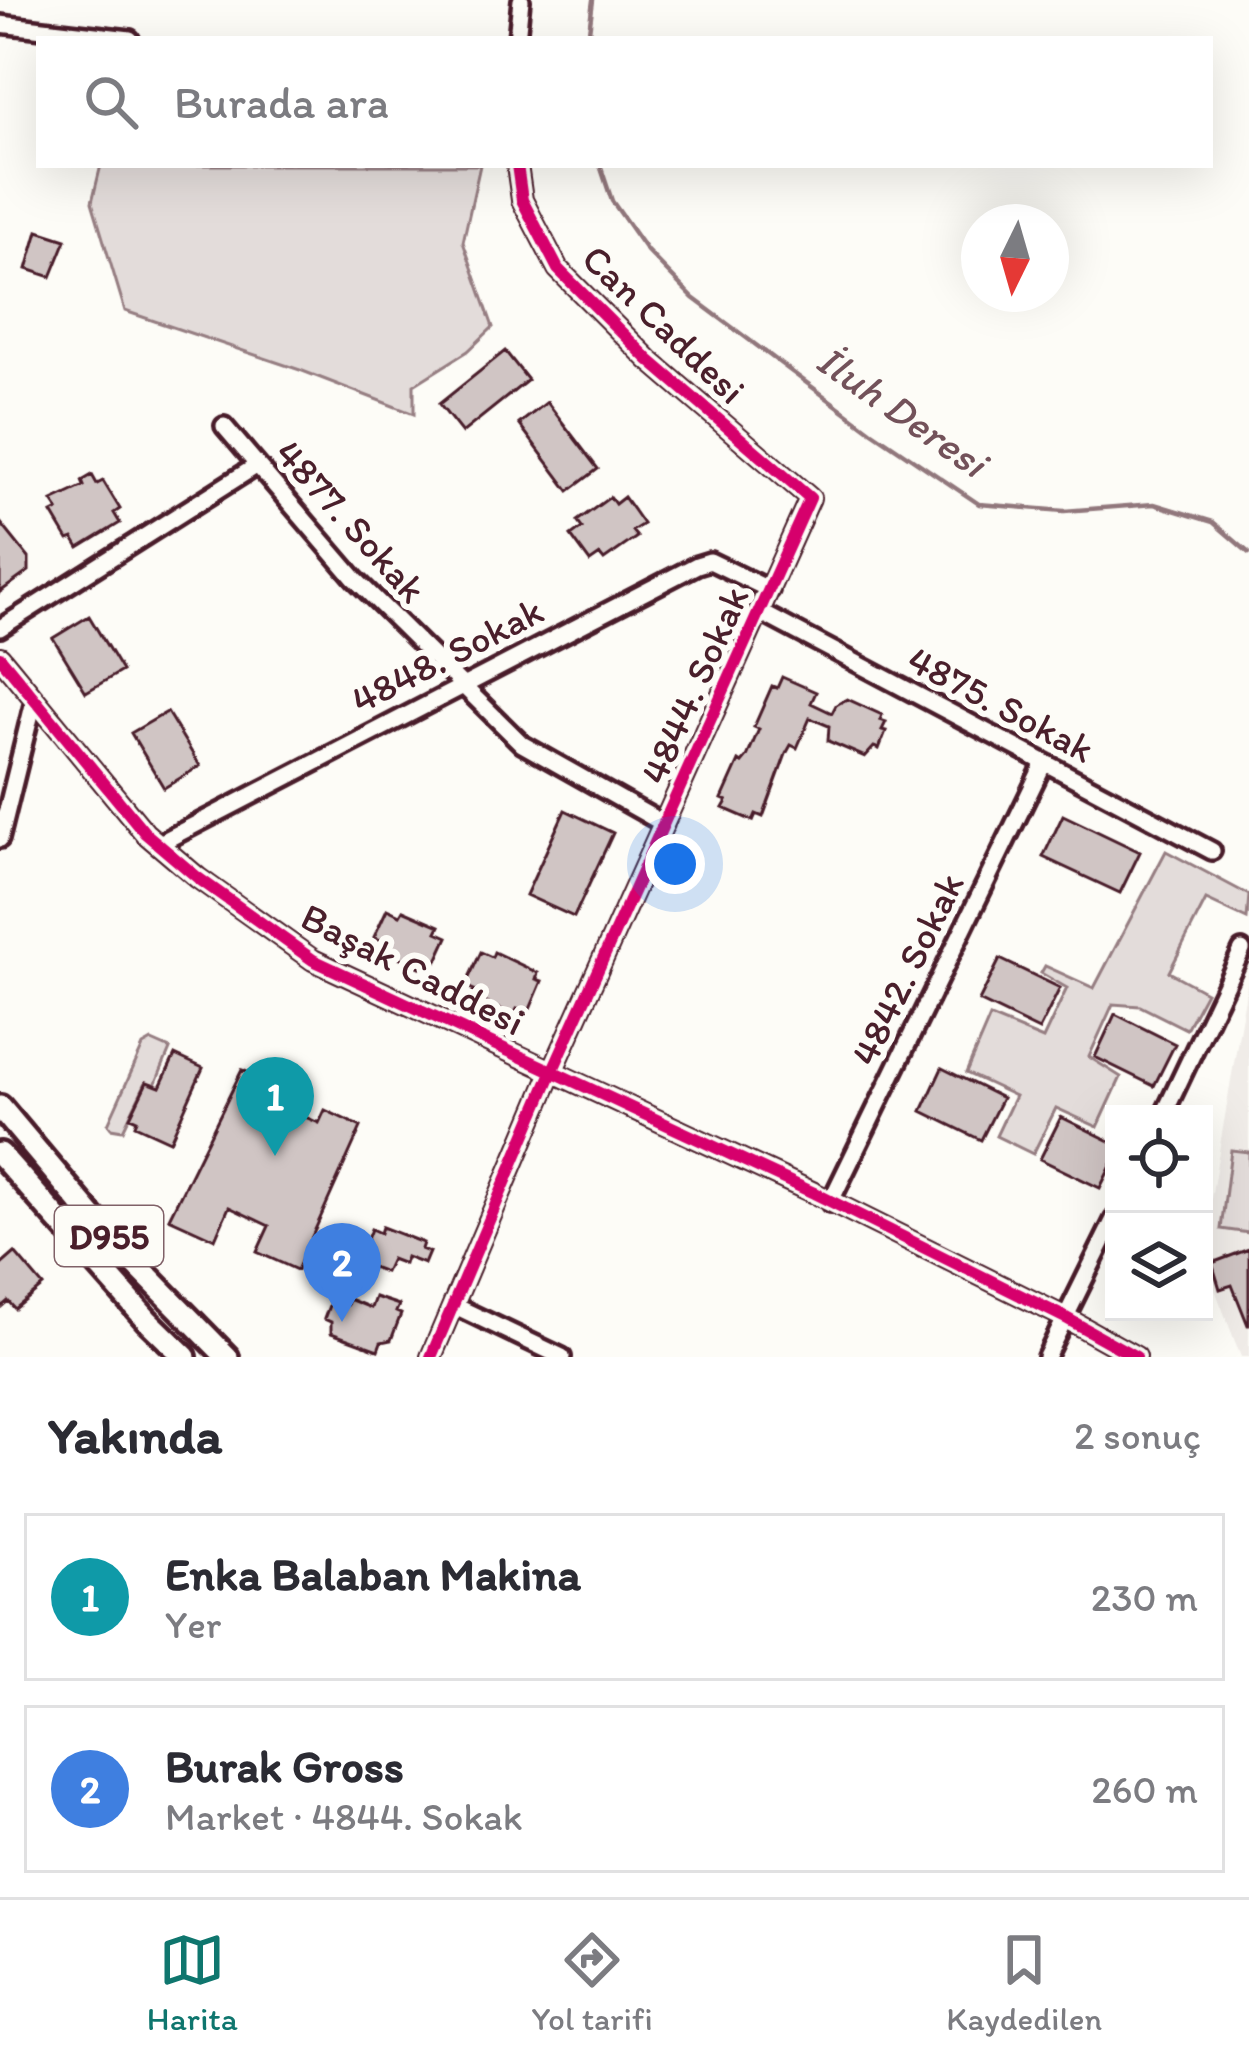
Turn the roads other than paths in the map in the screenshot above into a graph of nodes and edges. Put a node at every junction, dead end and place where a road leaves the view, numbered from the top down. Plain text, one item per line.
1 (521, 0) edge
2 (0, 24) edge
3 (104, 36) edge
4 (518, 36) edge
5 (518, 168) edge
6 (224, 426) dead end
7 (256, 466) junction
8 (810, 498) joint
9 (770, 590) junction
10 (760, 612) junction
11 (0, 628) edge
12 (0, 657) edge
13 (459, 685) junction
14 (34, 701) junction
15 (1042, 764) junction
16 (664, 824) junction
17 (0, 839) edge
18 (158, 844) junction
19 (1212, 851) dead end
20 (1242, 950) dead end
21 (552, 1072) junction
22 (1168, 1105) edge
23 (0, 1107) edge
24 (0, 1154) edge
25 (830, 1202) junction
26 (1105, 1238) edge
27 (453, 1305) junction
28 (1066, 1318) junction
29 (185, 1357) edge
30 (227, 1357) edge
31 (430, 1357) edge
32 (562, 1357) edge
33 (1046, 1357) edge
34 (1136, 1357) edge

1 - 4 street
2 - 3 street
5 - 8 street, Can Caddesi
6 - 7 street, 4877. Sokak
7 - 11 street
7 - 13 street, 4877. Sokak
8 - 9 street, 4844. Sokak
9 - 10 street, 4844. Sokak
9 - 13 street, 4848. Sokak
10 - 15 street, 4875. Sokak
10 - 16 street, 4844. Sokak
12 - 14 street, Başak Caddesi
13 - 16 street, 4877. Sokak
13 - 18 street, 4848. Sokak
14 - 17 street
14 - 18 street, Başak Caddesi
15 - 19 street, 4875. Sokak
15 - 25 street, 4842. Sokak
16 - 21 street, 4844. Sokak
18 - 21 street, Başak Caddesi
20 - 22 street
21 - 25 street, Başak Caddesi
21 - 27 street, 4844. Sokak
23 - 30 highway, D955
24 - 29 highway, D955
25 - 28 street, Başak Caddesi
26 - 28 street
27 - 31 street, 4844. Sokak
27 - 32 street
28 - 33 street
28 - 34 street, Başak Caddesi

